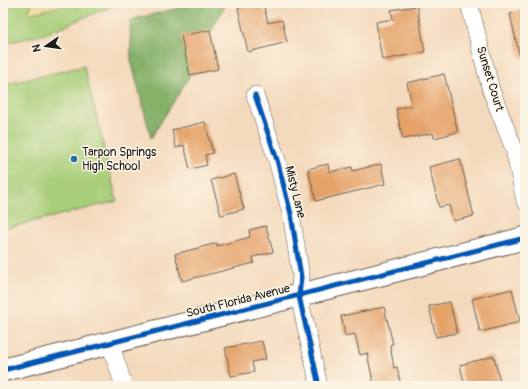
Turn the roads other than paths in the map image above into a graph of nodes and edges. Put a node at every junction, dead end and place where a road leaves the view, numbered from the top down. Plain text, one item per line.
1 (469, 3) edge
2 (255, 95) dead end
3 (525, 201) edge
4 (525, 238) edge
5 (299, 296) junction
6 (110, 343) junction
7 (3, 370) edge
8 (124, 386) edge
9 (319, 386) edge

1 - 3 street, Sunset Court
2 - 5 street, Misty Lane
4 - 5 street, South Florida Avenue
5 - 6 street, South Florida Avenue
5 - 9 street, Misty Lane
6 - 7 street, South Florida Avenue
6 - 8 street

